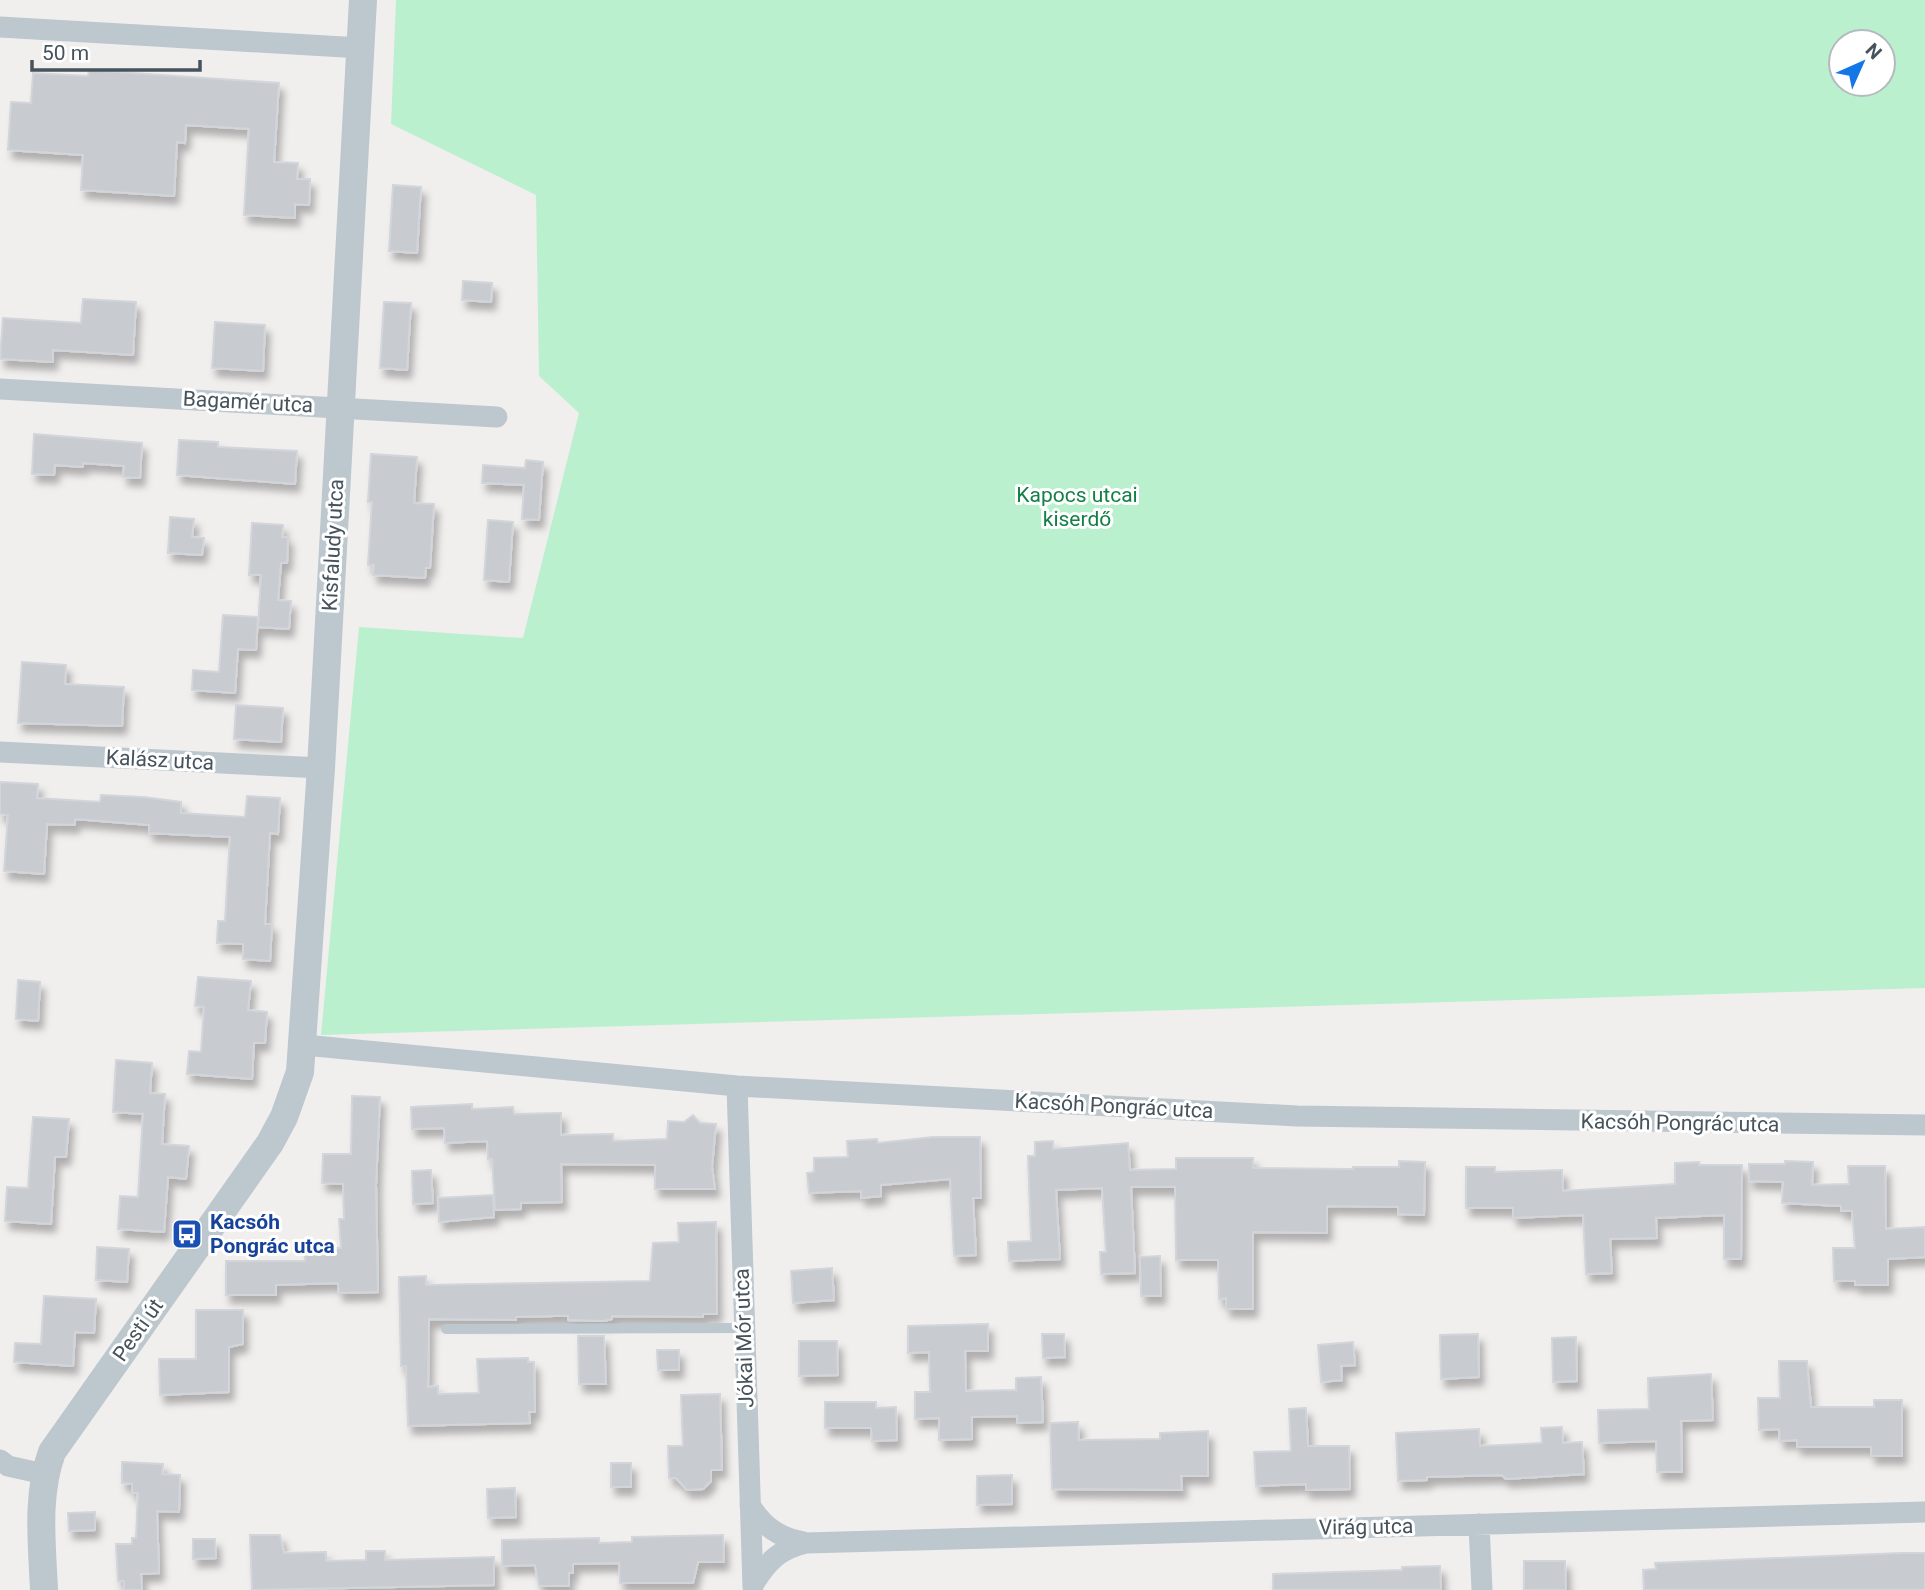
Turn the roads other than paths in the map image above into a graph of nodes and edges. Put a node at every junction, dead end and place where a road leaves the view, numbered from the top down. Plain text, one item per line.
1 (363, 0) edge
2 (0, 27) edge
3 (361, 48) junction
4 (0, 388) edge
5 (340, 407) junction
6 (497, 417) dead end
7 (0, 751) edge
8 (321, 768) junction
9 (304, 1045) junction
10 (737, 1086) junction
11 (295, 1090) joint
12 (1925, 1125) edge
13 (743, 1328) junction
14 (446, 1329) dead end
15 (0, 1460) edge
16 (44, 1474) junction
17 (750, 1504) junction
18 (1925, 1512) edge
19 (1479, 1524) junction
20 (806, 1543) junction
21 (753, 1587) edge
22 (44, 1590) edge
23 (1482, 1590) edge

1 - 3 street, Kisfaludy utca
2 - 3 street
3 - 5 street, Kisfaludy utca
4 - 5 street, Bagamér utca
5 - 6 street, Bagamér utca
5 - 8 street, Kisfaludy utca
7 - 8 street, Kalász utca
8 - 9 street, Kisfaludy utca
9 - 10 street, Kacsóh Pongrác utca
9 - 11 street, Kisfaludy utca
10 - 12 street, Kacsóh Pongrác utca
10 - 13 street, Jókai Mór utca
11 - 16 street, Pesti út
13 - 14 lane
13 - 17 street, Jókai Mór utca
15 - 16 street
16 - 22 street, Pesti út
17 - 20 street, Virág utca
17 - 21 street, Jókai Mór utca
18 - 19 street, Virág utca
19 - 20 street, Virág utca
19 - 23 street
20 - 21 street, Virág utca

